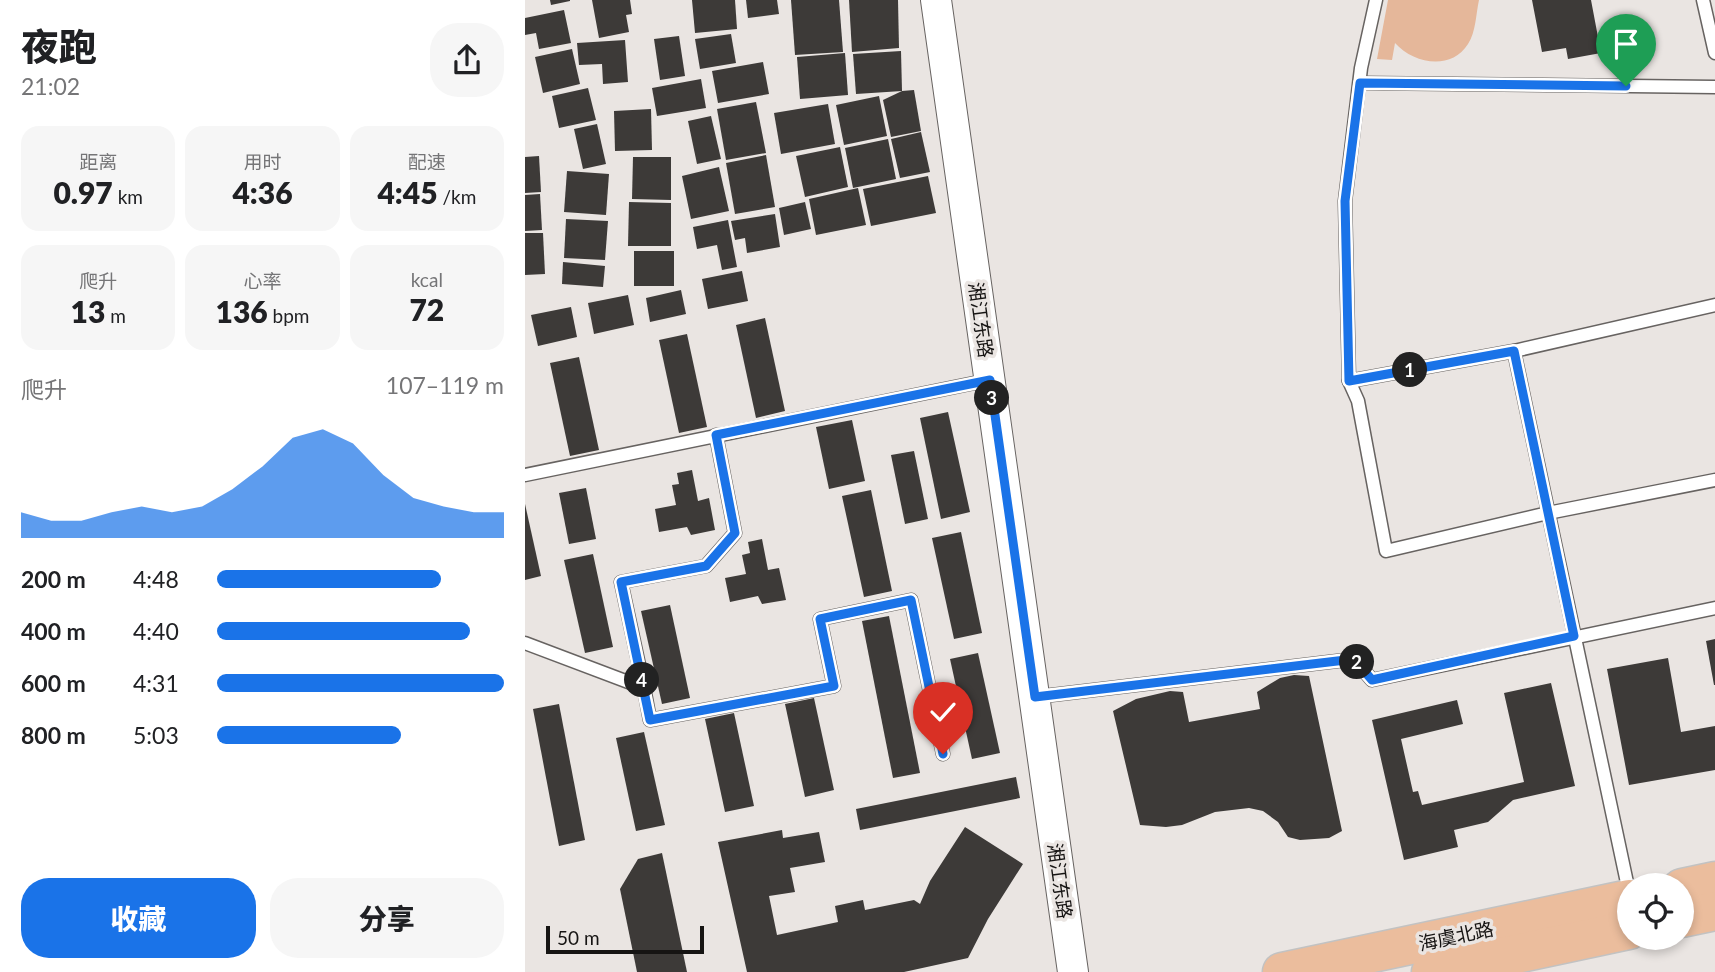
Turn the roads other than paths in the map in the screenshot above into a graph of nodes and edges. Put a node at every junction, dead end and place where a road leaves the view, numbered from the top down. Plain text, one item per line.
1 (936, 0) edge
2 (1375, 0) edge
3 (1703, 0) edge
4 (1715, 54) edge
5 (1360, 83) junction
6 (1715, 87) edge
7 (1715, 305) edge
8 (1514, 351) junction
9 (990, 380) junction
10 (1349, 381) junction
11 (716, 435) junction
12 (525, 475) edge
13 (1715, 480) edge
14 (1548, 513) junction
15 (1715, 608) edge
16 (1574, 636) junction
17 (525, 643) edge
18 (644, 688) junction
19 (1035, 697) junction
20 (943, 754) dead end
21 (1625, 873) edge
22 (1715, 881) edge
23 (1694, 885) edge
24 (1617, 902) edge
25 (1715, 911) edge
26 (1694, 915) edge
27 (1617, 933) edge
28 (1073, 972) edge
29 (1282, 972) edge
30 (1431, 972) edge

1 - 9 street, 湘江东路
2 - 5 lane
3 - 4 lane
5 - 6 lane
5 - 10 lane
7 - 8 lane
8 - 10 lane
8 - 14 lane
9 - 11 lane
9 - 19 street, 湘江东路
10 - 14 lane
11 - 12 lane
11 - 18 lane
13 - 14 lane
14 - 16 lane
15 - 16 lane
16 - 19 lane
16 - 21 lane
17 - 18 lane
18 - 20 lane
19 - 28 street, 湘江东路
22 - 23 main road
24 - 29 main road, 海虞北路
25 - 26 main road
27 - 30 main road, 海虞北路

